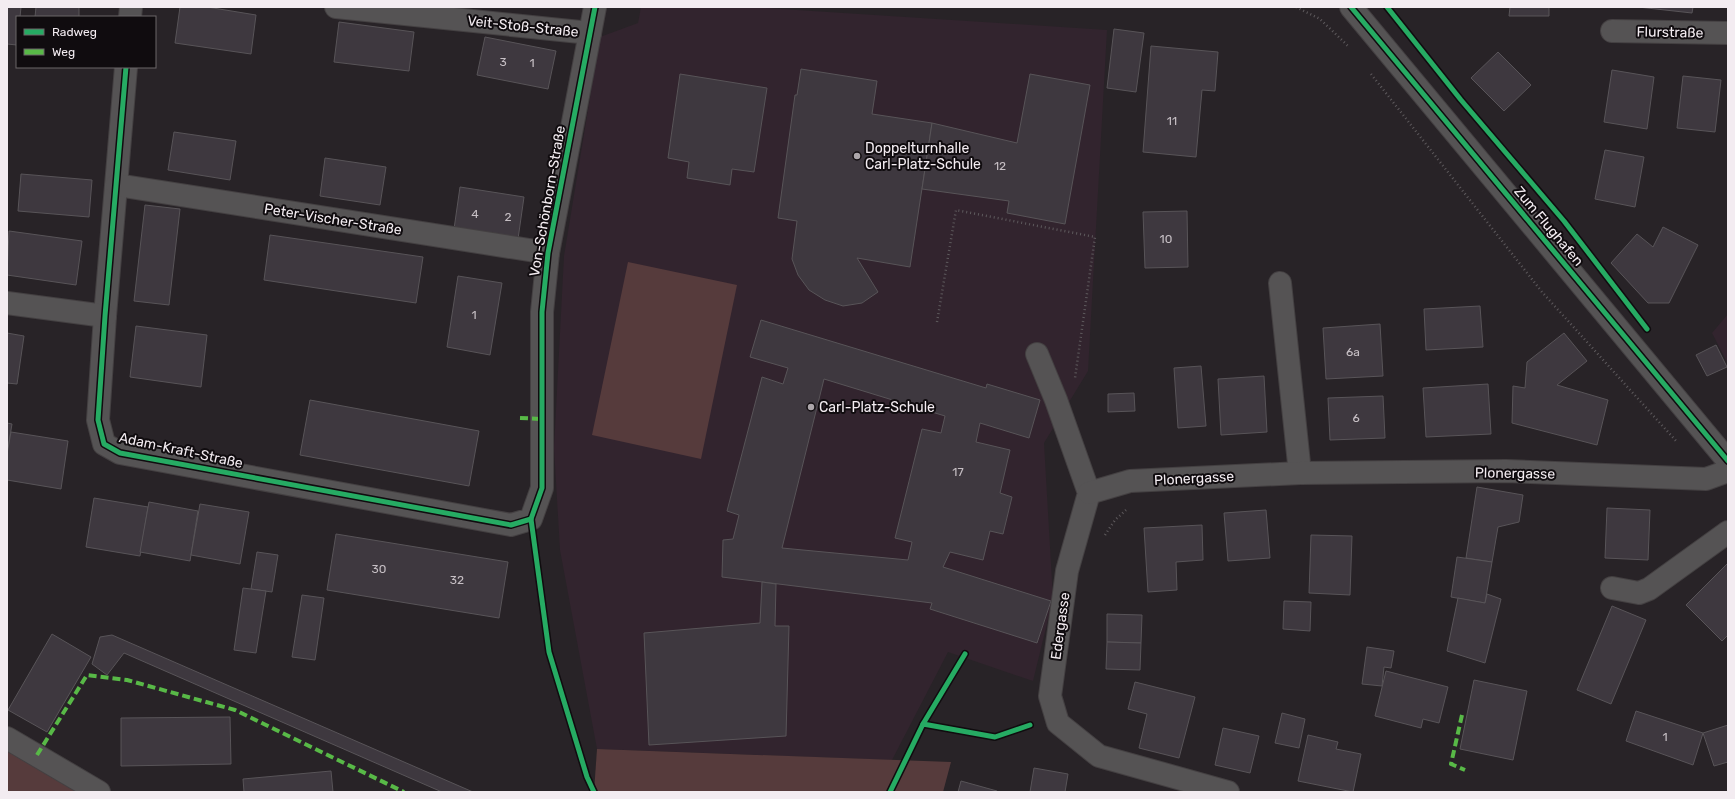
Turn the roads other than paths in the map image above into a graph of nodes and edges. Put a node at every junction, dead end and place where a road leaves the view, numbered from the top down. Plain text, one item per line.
1 (336, 7) edge
2 (595, 7) edge
3 (1351, 7) edge
4 (1612, 32) dead end
5 (590, 33) junction
6 (1728, 34) edge
7 (126, 68) edge
8 (117, 185) junction
9 (548, 253) junction
10 (1280, 283) dead end
11 (7, 303) edge
12 (105, 316) junction
13 (1038, 354) dead end
14 (1728, 461) edge
15 (1728, 471) edge
16 (1300, 473) junction
17 (1089, 493) junction
18 (532, 519) joint
19 (1728, 532) edge
20 (1612, 588) dead end
21 (7, 738) edge
22 (100, 792) edge
23 (1228, 792) edge

1 - 5 street, Veit-Stoß-Straße
2 - 5 street, Von-Schönborn-Straße
3 - 14 street, Zum Flughafen
4 - 6 street, Flurstraße
5 - 9 street, Von-Schönborn-Straße
7 - 8 street, Adam-Kraft-Straße
8 - 9 street, Peter-Vischer-Straße
8 - 12 street, Adam-Kraft-Straße
9 - 18 street, Von-Schönborn-Straße
10 - 16 street
11 - 12 street
12 - 18 street, Adam-Kraft-Straße
13 - 17 street
15 - 16 street, Plonergasse
16 - 17 street, Plonergasse
17 - 23 street, Edergasse
19 - 20 street
21 - 22 street

